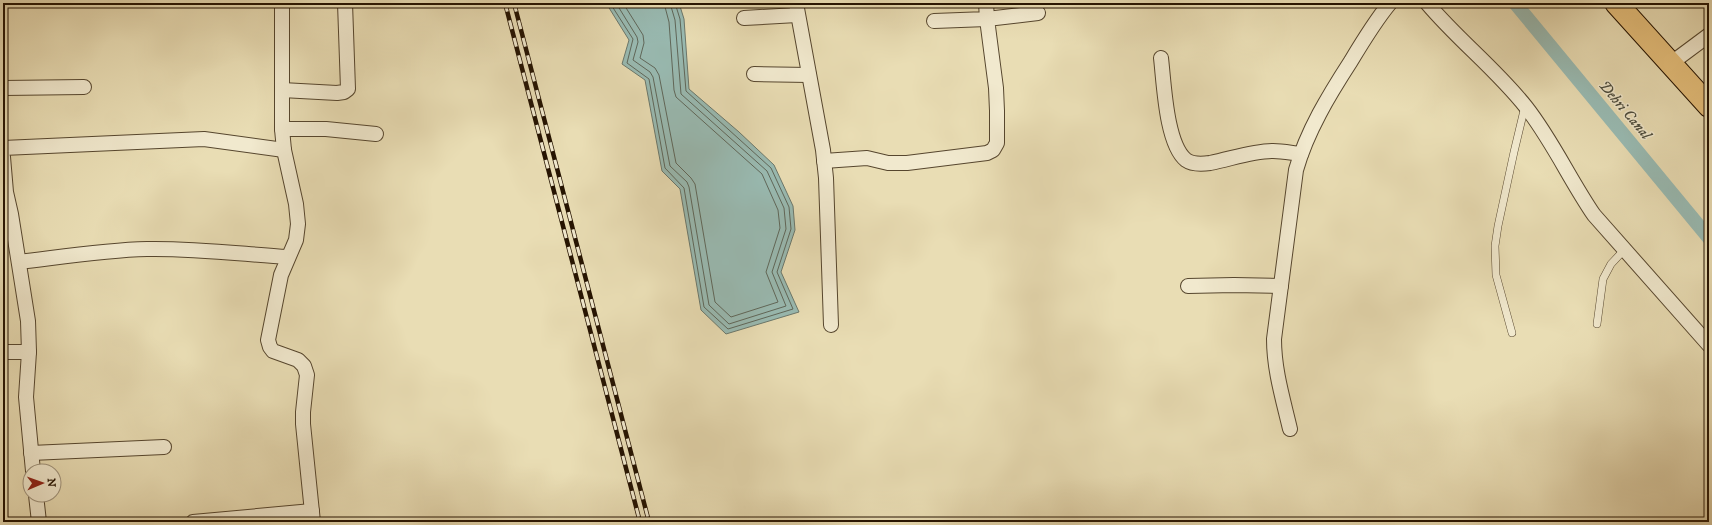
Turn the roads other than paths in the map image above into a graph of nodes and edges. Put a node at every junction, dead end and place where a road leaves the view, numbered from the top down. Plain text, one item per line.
1 (282, 3) edge
2 (345, 3) edge
3 (986, 3) edge
4 (1390, 3) edge
5 (1428, 3) edge
6 (1616, 3) edge
7 (797, 9) edge
8 (1038, 13) dead end
9 (744, 18) dead end
10 (987, 19) junction
11 (934, 20) dead end
12 (1709, 35) edge
13 (1161, 58) dead end
14 (1670, 64) junction
15 (754, 74) dead end
16 (809, 75) junction
17 (84, 87) dead end
18 (3, 88) edge
19 (282, 90) junction
20 (1525, 106) junction
21 (1709, 106) edge
22 (282, 129) junction
23 (376, 134) dead end
24 (3, 148) edge
25 (284, 150) junction
26 (1301, 154) junction
27 (3, 158) edge
28 (824, 161) junction
29 (1625, 249) junction
30 (288, 258) junction
31 (19, 262) junction
32 (1188, 286) dead end
33 (1281, 286) junction
34 (1597, 324) dead end
35 (831, 325) dead end
36 (1512, 333) dead end
37 (1709, 345) edge
38 (3, 352) edge
39 (29, 352) junction
40 (1290, 429) dead end
41 (164, 447) dead end
42 (31, 454) junction
43 (32, 463) edge
44 (37, 503) edge
45 (312, 517) edge
46 (39, 522) edge
47 (193, 522) edge

1 - 19 street
2 - 19 street
3 - 10 street
4 - 26 street
5 - 20 street
6 - 14 highway
7 - 9 street
7 - 16 street
8 - 10 street
10 - 11 street
10 - 28 street
12 - 14 street
13 - 26 street
14 - 21 highway
15 - 16 street
16 - 28 street
17 - 18 street
19 - 22 street
20 - 29 street
20 - 36 lane
22 - 23 street
22 - 25 street
24 - 25 street
25 - 30 street
26 - 33 street
27 - 31 street
28 - 35 street
29 - 34 lane
29 - 37 street
30 - 31 street
30 - 45 street
31 - 39 street
32 - 33 street
33 - 40 street
38 - 39 street
39 - 42 street
41 - 42 street
42 - 43 street
44 - 46 street
45 - 47 street

